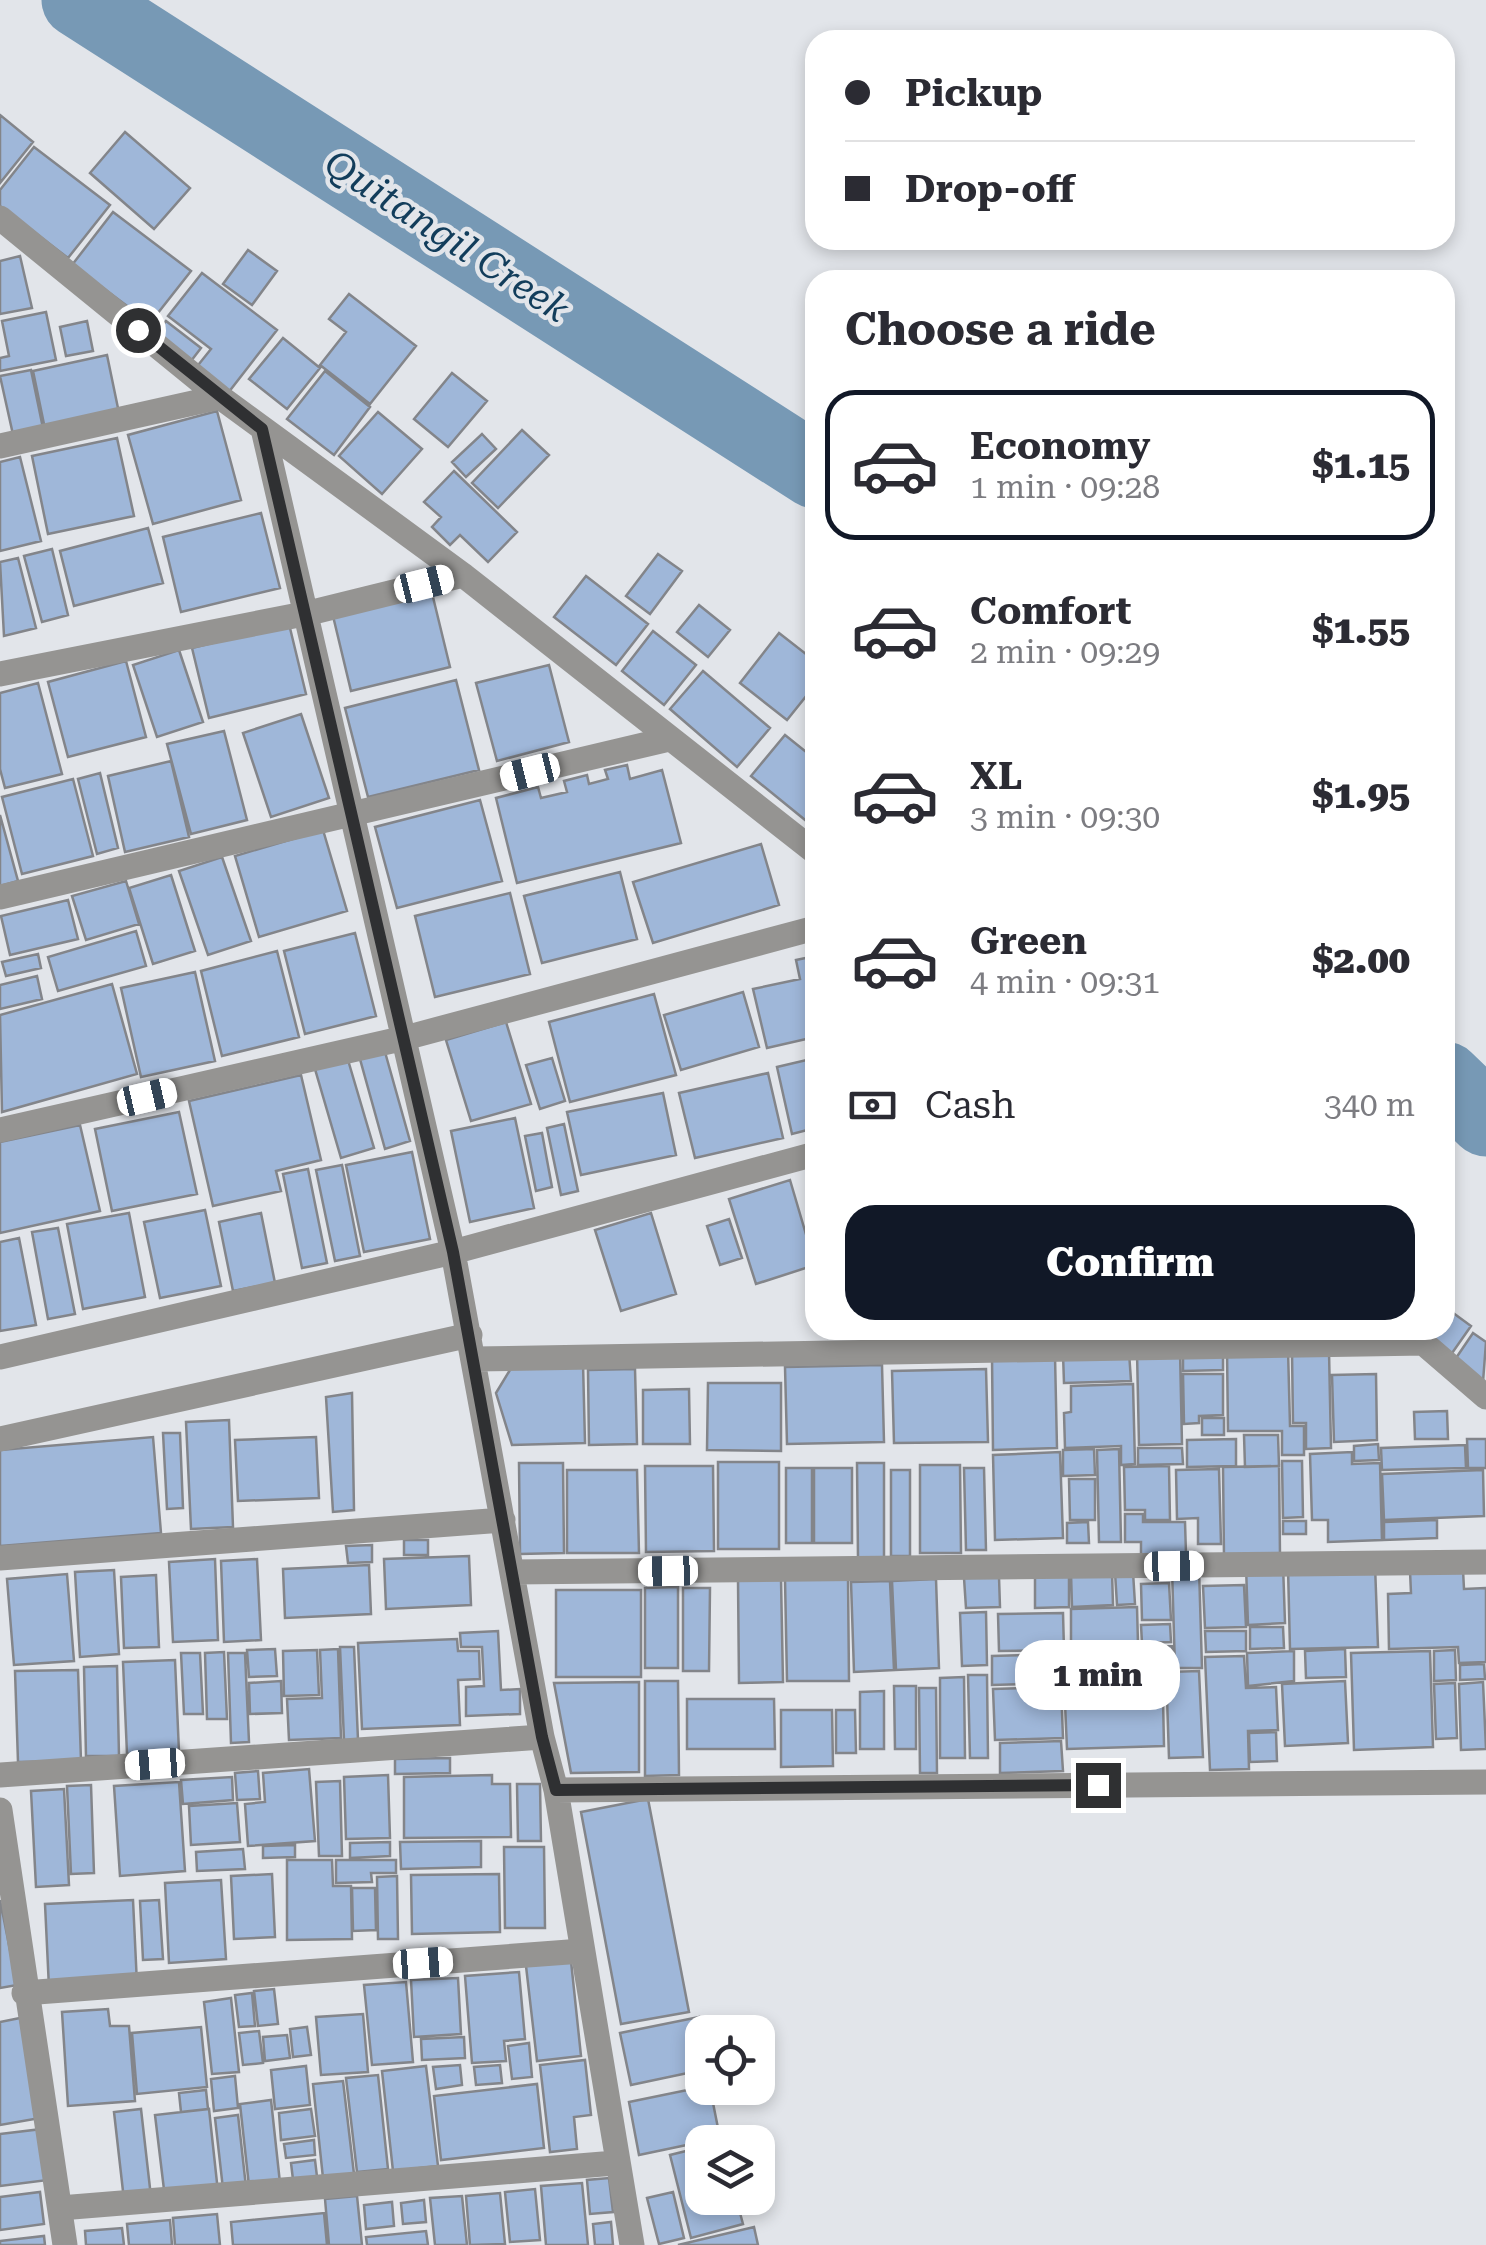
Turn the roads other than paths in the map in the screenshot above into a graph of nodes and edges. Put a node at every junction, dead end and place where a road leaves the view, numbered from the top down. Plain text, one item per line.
1 (0, 218) edge
2 (220, 397) junction
3 (262, 429) junction
4 (0, 446) edge
5 (463, 575) junction
6 (308, 613) junction
7 (0, 674) edge
8 (669, 739) junction
9 (354, 815) junction
10 (805, 844) edge
11 (0, 896) edge
12 (805, 931) edge
13 (405, 1038) junction
14 (0, 1130) edge
15 (805, 1157) edge
16 (453, 1252) junction
17 (1102, 1340) edge
18 (1420, 1340) edge
19 (472, 1346) junction
20 (0, 1357) edge
21 (1486, 1397) edge
22 (0, 1439) edge
23 (503, 1520) junction
24 (0, 1558) edge
25 (1486, 1562) edge
26 (512, 1572) junction
27 (542, 1737) junction
28 (0, 1775) edge
29 (1486, 1782) edge
30 (556, 1790) junction
31 (0, 1815) edge
32 (582, 1951) junction
33 (17, 2001) edge
34 (616, 2164) junction
35 (60, 2208) junction
36 (65, 2245) edge
37 (632, 2245) edge

1 - 2 street
2 - 3 street
2 - 4 street
3 - 5 street
3 - 6 street
5 - 6 street
5 - 8 street
6 - 7 street
6 - 9 street
8 - 9 street
8 - 10 street
9 - 11 street
9 - 13 street
12 - 13 street
13 - 14 street
13 - 16 street
15 - 16 street
16 - 19 street
16 - 20 street
17 - 19 street
18 - 21 street
19 - 22 street
19 - 23 street
23 - 24 street
23 - 26 street
25 - 26 street
26 - 27 street
27 - 28 street
27 - 30 street
29 - 30 street
30 - 32 street
31 - 33 street
32 - 33 street
32 - 34 street
33 - 35 street
34 - 35 street
34 - 37 street
35 - 36 street

